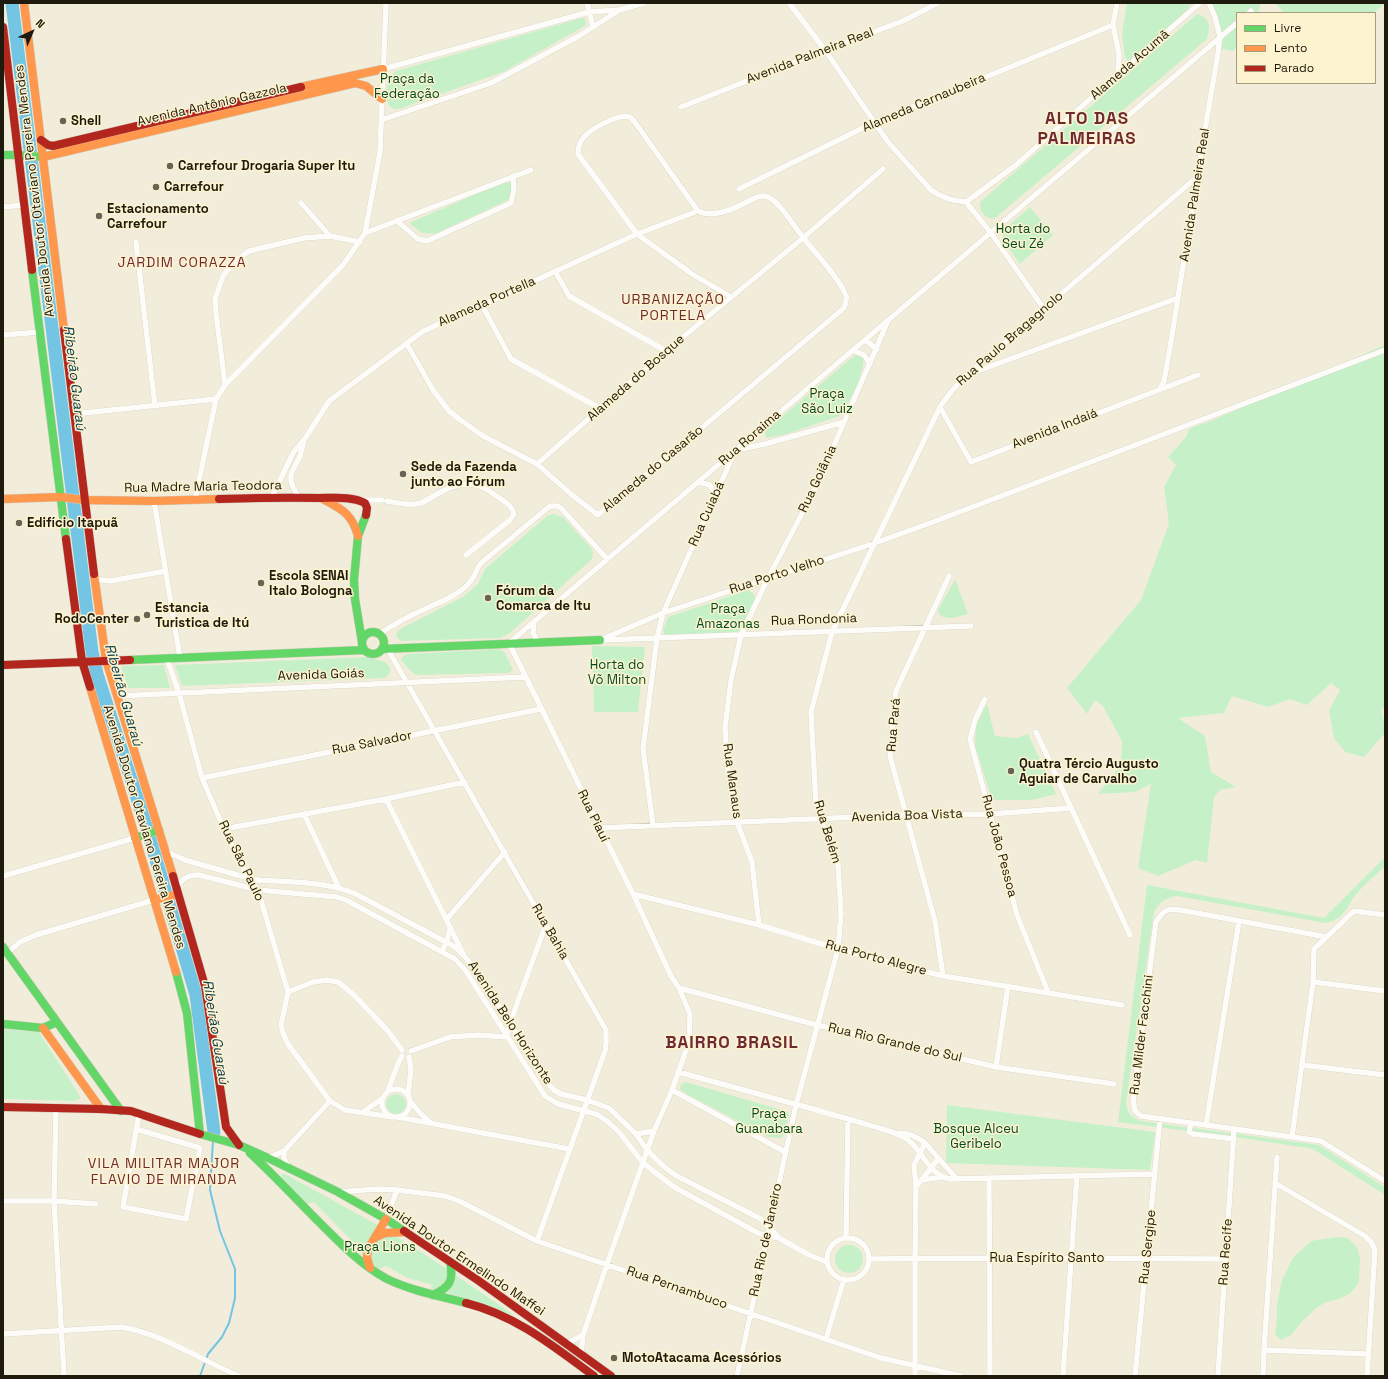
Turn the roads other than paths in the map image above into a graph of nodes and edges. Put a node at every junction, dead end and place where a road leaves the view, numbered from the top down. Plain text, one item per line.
1 (24, 3) edge
2 (386, 3) edge
3 (587, 3) edge
4 (644, 3) edge
5 (789, 3) edge
6 (938, 3) edge
7 (1117, 3) edge
8 (1200, 3) edge
9 (1209, 3) edge
10 (619, 10) junction
11 (589, 12) junction
12 (1236, 24) edge
13 (1113, 25) junction
14 (3, 27) edge
15 (593, 27) junction
16 (1220, 37) junction
17 (825, 50) junction
18 (383, 69) junction
19 (1118, 74) junction
20 (382, 99) junction
21 (681, 107) dead end
22 (381, 120) junction
23 (873, 122) junction
24 (121, 135) junction
25 (41, 140) junction
26 (3, 155) edge
27 (22, 156) junction
28 (40, 156) junction
29 (883, 169) dead end
30 (531, 170) dead end
31 (513, 176) junction
32 (1197, 177) junction
33 (739, 189) dead end
34 (966, 202) junction
35 (301, 203) dead end
36 (24, 205) junction
37 (3, 207) edge
38 (698, 211) junction
39 (397, 221) junction
40 (365, 233) junction
41 (990, 233) junction
42 (636, 234) junction
43 (330, 236) junction
44 (803, 238) junction
45 (136, 242) dead end
46 (360, 242) junction
47 (555, 271) junction
48 (731, 297) junction
49 (1178, 298) junction
50 (482, 305) junction
51 (1044, 309) junction
52 (889, 319) junction
53 (40, 332) junction
54 (3, 335) edge
55 (865, 340) junction
56 (407, 344) junction
57 (877, 349) junction
58 (853, 350) junction
59 (1385, 350) edge
60 (666, 352) junction
61 (870, 364) junction
62 (968, 374) junction
63 (1198, 375) dead end
64 (225, 386) junction
65 (1160, 388) junction
66 (216, 399) junction
67 (155, 406) junction
68 (940, 407) junction
69 (601, 409) junction
70 (74, 414) junction
71 (844, 422) junction
72 (306, 437) junction
73 (736, 450) junction
74 (537, 464) junction
75 (698, 482) junction
76 (716, 495) junction
77 (272, 497) junction
78 (63, 498) junction
79 (298, 498) junction
80 (322, 498) junction
81 (3, 499) edge
82 (82, 500) junction
83 (195, 500) junction
84 (356, 500) junction
85 (154, 501) junction
86 (350, 517) junction
87 (365, 518) junction
88 (358, 536) junction
89 (875, 543) junction
90 (466, 555) dead end
91 (607, 559) junction
92 (166, 572) junction
93 (949, 576) dead end
94 (768, 578) junction
95 (95, 579) junction
96 (663, 613) junction
97 (359, 618) junction
98 (534, 622) junction
99 (971, 626) dead end
100 (924, 628) junction
101 (832, 632) junction
102 (741, 635) junction
103 (657, 638) junction
104 (600, 640) junction
105 (382, 641) junction
106 (538, 642) junction
107 (509, 643) junction
108 (363, 646) junction
109 (403, 649) junction
110 (166, 658) junction
111 (180, 658) junction
112 (85, 661) junction
113 (102, 661) junction
114 (3, 665) edge
115 (525, 677) junction
116 (409, 683) junction
117 (179, 693) junction
118 (117, 696) junction
119 (985, 698) dead end
120 (541, 709) junction
121 (436, 730) junction
122 (1036, 732) dead end
123 (202, 778) junction
124 (465, 782) junction
125 (386, 800) junction
126 (1071, 808) junction
127 (304, 814) junction
128 (990, 814) junction
129 (906, 815) junction
130 (821, 819) junction
131 (737, 822) junction
132 (653, 825) junction
133 (599, 828) junction
134 (224, 829) junction
135 (156, 831) junction
136 (138, 836) junction
137 (165, 851) junction
138 (505, 852) junction
139 (3, 876) edge
140 (248, 878) junction
141 (327, 885) junction
142 (339, 888) junction
143 (258, 890) junction
144 (175, 892) junction
145 (349, 892) junction
146 (633, 894) junction
147 (328, 896) junction
148 (159, 899) junction
149 (346, 900) junction
150 (1385, 915) edge
151 (446, 920) junction
152 (1239, 921) junction
153 (546, 924) junction
154 (760, 925) junction
155 (450, 928) junction
156 (1130, 934) dead end
157 (1328, 937) junction
158 (446, 942) junction
159 (838, 949) junction
160 (5, 950) edge
161 (442, 952) junction
162 (464, 956) junction
163 (943, 976) junction
164 (1313, 982) junction
165 (1008, 986) junction
166 (679, 988) junction
167 (1385, 991) edge
168 (288, 992) junction
169 (1048, 992) junction
170 (1122, 1005) dead end
171 (57, 1022) junction
172 (3, 1024) edge
173 (510, 1024) junction
174 (817, 1025) junction
175 (43, 1028) junction
176 (507, 1037) junction
177 (402, 1050) junction
178 (411, 1050) junction
179 (402, 1056) junction
180 (409, 1057) junction
181 (1302, 1065) junction
182 (996, 1067) junction
183 (678, 1072) junction
184 (1385, 1075) edge
185 (1114, 1084) dead end
186 (672, 1090) junction
187 (385, 1096) junction
188 (409, 1098) junction
189 (587, 1100) junction
190 (330, 1101) junction
191 (796, 1104) junction
192 (3, 1107) edge
193 (56, 1108) junction
194 (100, 1109) junction
195 (121, 1110) junction
196 (583, 1111) junction
197 (362, 1112) junction
198 (139, 1114) junction
199 (395, 1117) junction
200 (1160, 1118) junction
201 (848, 1119) junction
202 (1191, 1123) junction
203 (432, 1124) junction
204 (1206, 1125) junction
205 (226, 1127) junction
206 (1234, 1129) junction
207 (136, 1130) junction
208 (654, 1131) junction
209 (895, 1133) junction
210 (200, 1134) junction
211 (636, 1134) junction
212 (1292, 1137) junction
213 (219, 1139) junction
214 (1234, 1139) junction
215 (925, 1143) junction
216 (241, 1146) junction
217 (569, 1149) junction
218 (284, 1150) junction
219 (647, 1150) junction
220 (786, 1152) junction
221 (919, 1153) junction
222 (1277, 1157) dead end
223 (268, 1158) junction
224 (938, 1159) junction
225 (643, 1163) junction
226 (289, 1168) junction
227 (931, 1168) junction
228 (1155, 1174) junction
229 (1077, 1175) junction
230 (943, 1177) junction
231 (989, 1178) junction
232 (957, 1179) junction
233 (922, 1180) junction
234 (1385, 1181) edge
235 (1275, 1183) junction
236 (916, 1187) junction
237 (397, 1190) junction
238 (338, 1192) junction
239 (3, 1201) edge
240 (54, 1201) junction
241 (96, 1204) dead end
242 (386, 1218) junction
243 (769, 1226) junction
244 (406, 1232) junction
245 (767, 1236) junction
246 (376, 1237) junction
247 (779, 1238) junction
248 (846, 1238) junction
249 (537, 1240) junction
250 (914, 1258) junction
251 (989, 1258) junction
252 (1071, 1258) junction
253 (1146, 1258) junction
254 (869, 1259) junction
255 (1226, 1259) junction
256 (450, 1262) junction
257 (827, 1262) junction
258 (607, 1264) junction
259 (370, 1268) junction
260 (844, 1279) junction
261 (433, 1295) junction
262 (750, 1313) junction
263 (62, 1330) junction
264 (3, 1334) edge
265 (583, 1335) junction
266 (826, 1340) junction
267 (566, 1344) junction
268 (1264, 1350) junction
269 (1368, 1354) junction
270 (581, 1355) junction
271 (915, 1365) junction
272 (236, 1375) edge
273 (64, 1376) edge
274 (594, 1376) edge
275 (611, 1376) edge
276 (737, 1376) edge
277 (915, 1376) edge
278 (961, 1376) edge
279 (990, 1376) edge
280 (1063, 1376) edge
281 (1135, 1376) edge
282 (1218, 1376) edge
283 (1263, 1376) edge
284 (1367, 1376) edge

1 - 25 main road, Avenida Doutor Otaviano Pereira Mendes
2 - 18 street
3 - 11 street
4 - 10 street
5 - 17 street
6 - 17 street, Avenida Palmeira Real
7 - 13 street
8 - 19 street, Alameda Acumã
9 - 16 street, Avenida Palmeira Real
10 - 11 street
10 - 15 street
11 - 15 street
11 - 18 street
12 - 16 street, Rua Roraima
13 - 19 street
13 - 23 street, Alameda Carnaubeira
14 - 27 main road, Avenida Doutor Otaviano Pereira Mendes
15 - 22 street
16 - 32 street, Avenida Palmeira Real
16 - 41 street, Rua Roraima
17 - 21 street, Avenida Palmeira Real
17 - 23 street
18 - 20 street
18 - 24 main road, Avenida Antônio Gazzola
19 - 34 street, Alameda Acumã
20 - 22 street
20 - 24 main road, Avenida Antônio Gazzola
22 - 40 street
23 - 33 street, Alameda Carnaubeira
23 - 34 street
24 - 25 main road, Avenida Antônio Gazzola
24 - 28 main road, Avenida Antônio Gazzola
25 - 28 main road, Avenida Doutor Otaviano Pereira Mendes
26 - 27 main road, Avenida Antônio Gazzola
27 - 28 main road, Avenida Antônio Gazzola
27 - 36 main road, Avenida Doutor Otaviano Pereira Mendes
28 - 70 main road, Avenida Doutor Otaviano Pereira Mendes
29 - 44 street, Alameda do Bosque
30 - 31 street
31 - 39 street
31 - 39 street
32 - 49 street, Avenida Palmeira Real
32 - 51 street, Rua Paulo Bragagnolo
34 - 41 street
35 - 43 street
36 - 37 street
36 - 53 main road, Avenida Doutor Otaviano Pereira Mendes
38 - 42 street, Alameda Portella
38 - 42 street
38 - 44 street
39 - 40 street
40 - 46 street
41 - 51 street
41 - 52 street, Rua Roraima
42 - 47 street, Alameda Portella
42 - 48 street
43 - 46 street
43 - 64 street
44 - 48 street, Alameda do Bosque
44 - 74 street, Alameda do Casarão
45 - 67 street
46 - 64 street
47 - 50 street, Alameda Portella
47 - 60 street
48 - 60 street, Alameda do Bosque
49 - 62 street
49 - 65 street, Avenida Palmeira Real
50 - 56 street, Alameda Portella
50 - 69 street
51 - 62 street, Rua Paulo Bragagnolo
52 - 55 street, Rua Roraima
52 - 57 street, Rua Goiânia
53 - 54 street
53 - 78 main road, Avenida Doutor Otaviano Pereira Mendes
55 - 57 street
55 - 58 street, Rua Roraima
56 - 72 street, Alameda Portella
56 - 74 street, Alameda do Casarão
57 - 61 street, Rua Goiânia
58 - 61 street
58 - 73 street, Rua Roraima
59 - 89 street, Rua Porto Velho
60 - 69 street, Alameda do Bosque
61 - 71 street, Rua Goiânia
62 - 68 street, Rua Paulo Bragagnolo
63 - 65 street, Avenida Indaiá
64 - 66 street
65 - 68 street, Avenida Indaiá
66 - 67 street
66 - 83 street
67 - 70 street
68 - 89 street, Rua Paulo Bragagnolo
69 - 74 street, Alameda do Bosque
70 - 82 main road, Avenida Doutor Otaviano Pereira Mendes
71 - 73 street
71 - 94 street, Rua Goiânia
72 - 77 street, Alameda Portella
72 - 79 street, Alameda Portella
73 - 75 street, Rua Roraima
73 - 76 street, Rua Cuiabá
75 - 76 street
75 - 91 street, Rua Roraima
76 - 96 street, Rua Cuiabá
77 - 79 main road, Rua Madre Maria Teodora
77 - 83 main road, Rua Madre Maria Teodora
78 - 81 main road
78 - 82 main road, Rua Madre Maria Teodora
78 - 112 main road, Avenida Doutor Otaviano Pereira Mendes
79 - 80 main road, Rua Madre Maria Teodora
80 - 84 main road, Rua Madre Maria Teodora
80 - 86 main road, Rua Madre Maria Teodora
82 - 85 main road, Rua Madre Maria Teodora
82 - 95 main road, Avenida Doutor Otaviano Pereira Mendes
83 - 85 main road, Rua Madre Maria Teodora
84 - 86 main road
84 - 87 main road
84 - 90 street
85 - 92 street
86 - 87 main road
86 - 88 main road
87 - 88 main road
88 - 97 main road
89 - 94 street, Rua Porto Velho
89 - 101 street, Rua Belém
91 - 98 street, Rua Roraima
91 - 105 street
92 - 95 street
92 - 111 street
93 - 100 street, Rua Pará
94 - 96 street, Rua Porto Velho
94 - 102 street, Rua Goiânia
95 - 113 main road, Avenida Doutor Otaviano Pereira Mendes
96 - 103 street, Rua Cuiabá
96 - 104 street, Rua Porto Velho
97 - 105 main road
97 - 108 main road
98 - 106 street
98 - 107 street, Rua Roraima
99 - 100 street, Rua Rondonia
100 - 101 street, Rua Rondonia
100 - 129 street, Rua Pará
101 - 102 street, Rua Rondonia
101 - 130 street, Rua Belém
102 - 103 street, Rua Rondonia
102 - 131 street, Rua Manaus
103 - 104 street, Rua Rondonia
103 - 132 street, Rua Cuiabá
104 - 106 main road, Rua Rondonia
105 - 108 main road
105 - 108 main road, Avenida Goiás
105 - 109 main road
105 - 109 main road
105 - 116 street, Rua Bahia
106 - 107 main road
107 - 109 main road
107 - 115 street, Rua Piauí
108 - 111 main road, Avenida Goiás
110 - 111 main road, Avenida Goiás
110 - 113 main road, Avenida Goiás
110 - 117 street, Rua São Paulo
112 - 113 main road, Avenida Goiás
112 - 114 main road, Avenida Goiás
112 - 136 main road, Avenida Doutor Otaviano Pereira Mendes
113 - 118 main road, Avenida Doutor Otaviano Pereira Mendes
115 - 116 street, Avenida Goiás
115 - 120 street, Rua Piauí
116 - 117 street, Avenida Goiás
116 - 121 street, Rua Bahia
117 - 118 street, Avenida Goiás
117 - 123 street, Rua São Paulo
118 - 135 main road, Avenida Doutor Otaviano Pereira Mendes
119 - 128 street, Rua João Pessoa
120 - 121 street, Rua Salvador
120 - 133 street, Rua Piauí
121 - 123 street, Rua Salvador
121 - 124 street, Rua Bahia
122 - 126 street
123 - 134 street, Rua São Paulo
124 - 125 street
124 - 138 street, Rua Bahia
125 - 127 street
125 - 151 street
126 - 128 street, Avenida Boa Vista
126 - 156 street
127 - 134 street
127 - 142 street
128 - 129 street, Avenida Boa Vista
128 - 169 street, Rua João Pessoa
129 - 130 street, Avenida Boa Vista
129 - 163 street, Rua Pará
130 - 131 street, Avenida Boa Vista
130 - 159 street, Rua Belém
131 - 132 street, Avenida Boa Vista
131 - 154 street, Rua Manaus
132 - 133 street, Avenida Boa Vista
133 - 146 street, Rua Piauí
134 - 140 street, Rua São Paulo
135 - 136 main road
135 - 137 main road, Avenida Doutor Otaviano Pereira Mendes
136 - 139 street
136 - 148 main road, Avenida Doutor Otaviano Pereira Mendes
137 - 140 street, Avenida Belo Horizonte
137 - 144 main road, Avenida Doutor Otaviano Pereira Mendes
138 - 151 street
138 - 153 street, Rua Bahia
140 - 141 street, Avenida Belo Horizonte
140 - 143 street, Rua São Paulo
141 - 142 street, Avenida Belo Horizonte
141 - 147 street
142 - 145 street, Avenida Belo Horizonte
143 - 144 street, Avenida Belo Horizonte
143 - 147 street, Avenida Belo Horizonte
143 - 168 street, Rua São Paulo
144 - 148 main road
144 - 205 main road, Avenida Doutor Otaviano Pereira Mendes
145 - 149 street
145 - 158 street, Avenida Belo Horizonte
146 - 154 street, Rua Porto Alegre
146 - 166 street, Rua Piauí
147 - 149 street, Avenida Belo Horizonte
148 - 160 street
148 - 210 main road, Avenida Doutor Otaviano Pereira Mendes
149 - 161 street, Avenida Belo Horizonte
150 - 157 street
151 - 155 street
152 - 157 street, Rua Milder Facchini
152 - 200 street, Rua Milder Facchini
152 - 204 street
153 - 173 street
153 - 189 street, Rua Bahia
154 - 159 street, Rua Porto Alegre
155 - 158 street
155 - 162 street
157 - 164 street
158 - 161 street
158 - 162 street, Avenida Belo Horizonte
159 - 163 street, Rua Porto Alegre
159 - 174 street, Rua Belém
160 - 171 main road
161 - 176 street, Avenida Belo Horizonte
162 - 173 street, Avenida Belo Horizonte
163 - 165 street, Rua Porto Alegre
164 - 167 street
164 - 181 street
165 - 169 street, Rua Porto Alegre
165 - 182 street
166 - 174 street, Rua Rio Grande do Sul
166 - 183 street, Rua Piauí
168 - 177 street
168 - 190 street, Rua São Paulo
169 - 170 street, Rua Porto Alegre
171 - 175 main road
171 - 195 main road
172 - 175 main road
173 - 176 street
173 - 189 street, Avenida Belo Horizonte
174 - 182 street, Rua Rio Grande do Sul
174 - 191 street, Rua Belém
175 - 194 main road
176 - 178 street
176 - 196 street, Avenida Belo Horizonte
177 - 178 street
177 - 179 street
178 - 180 street
179 - 180 street
179 - 187 street
180 - 188 street
181 - 184 street
181 - 212 street
182 - 185 street, Rua Rio Grande do Sul
183 - 186 street, Rua Piauí
183 - 191 street
186 - 208 street, Rua Piauí
186 - 220 street
187 - 188 street
187 - 197 street
187 - 199 street
188 - 199 street
188 - 203 street
189 - 196 street, Rua Bahia
189 - 211 street, Avenida Belo Horizonte
190 - 197 street
190 - 218 street
191 - 201 street
191 - 220 street, Rua Rio de Janeiro
192 - 193 main road, Avenida Doutor Ermelindo Maffei
193 - 194 main road, Avenida Doutor Ermelindo Maffei
193 - 240 street
194 - 195 main road, Avenida Doutor Ermelindo Maffei
195 - 198 main road, Avenida Doutor Ermelindo Maffei
196 - 217 street, Rua Bahia
196 - 225 street, Avenida Belo Horizonte
197 - 199 street
198 - 207 street
198 - 210 main road, Avenida Doutor Ermelindo Maffei
199 - 203 street
200 - 202 street, Rua Milder Facchini
200 - 228 street, Rua Sergipe
201 - 209 street
201 - 248 street
202 - 204 street, Rua Milder Facchini
202 - 214 street
203 - 217 street
204 - 206 street, Rua Milder Facchini
205 - 213 main road
205 - 216 main road, Avenida Doutor Otaviano Pereira Mendes
206 - 212 street, Rua Milder Facchini
206 - 214 street, Rua Recife
207 - 207 street
208 - 211 street
208 - 219 street, Rua Piauí
209 - 215 street
209 - 221 street
210 - 213 main road, Avenida Doutor Ermelindo Maffei
211 - 219 street, Avenida Belo Horizonte
212 - 234 street, Rua Milder Facchini
213 - 216 main road, Avenida Doutor Ermelindo Maffei
214 - 255 street, Rua Recife
215 - 221 street
215 - 224 street
216 - 223 main road, Avenida Doutor Ermelindo Maffei
216 - 259 main road, Avenida Doutor Ermelindo Maffei
217 - 249 street, Rua Bahia
218 - 223 street
218 - 226 street
219 - 225 street, Rua Piauí
219 - 243 street, Avenida Belo Horizonte
220 - 243 street, Rua Rio de Janeiro
221 - 227 street
221 - 236 street
222 - 235 street
223 - 226 main road, Avenida Doutor Ermelindo Maffei
224 - 227 street
224 - 232 street
225 - 245 street, Avenida Belo Horizonte
225 - 258 street, Rua Piauí
226 - 238 main road, Avenida Doutor Ermelindo Maffei
227 - 230 street
227 - 233 street
228 - 229 street
228 - 253 street, Rua Sergipe
229 - 231 street
229 - 252 street
230 - 232 street
230 - 233 street
231 - 232 street
231 - 251 street
233 - 236 street
235 - 268 street
235 - 269 street
236 - 250 street
237 - 238 street, Rua Pernambuco
237 - 242 street
237 - 249 street, Rua Pernambuco
238 - 242 main road, Avenida Doutor Ermelindo Maffei
239 - 240 street
240 - 241 street
240 - 263 street
242 - 244 main road, Avenida Doutor Ermelindo Maffei
242 - 246 main road
243 - 245 street, Rua Rio de Janeiro
243 - 247 street, Avenida Belo Horizonte
244 - 246 main road
244 - 256 main road, Avenida Doutor Ermelindo Maffei
245 - 247 street, Avenida Belo Horizonte
245 - 262 street, Rua Rio de Janeiro
246 - 259 main road
247 - 257 street, Avenida Belo Horizonte
248 - 254 street
248 - 257 street
249 - 258 street, Rua Pernambuco
250 - 251 street, Rua Espírito Santo
250 - 254 street, Rua Espírito Santo
250 - 271 street
251 - 252 street, Rua Espírito Santo
251 - 279 street
252 - 253 street, Rua Espírito Santo
252 - 280 street
253 - 255 street, Rua Espírito Santo
253 - 281 street, Rua Sergipe
254 - 260 street
255 - 282 street, Rua Recife
256 - 261 main road
256 - 267 main road, Avenida Doutor Ermelindo Maffei
257 - 260 street
258 - 262 street, Rua Pernambuco
258 - 265 street, Rua Piauí
259 - 261 main road, Avenida Doutor Ermelindo Maffei
260 - 266 street
261 - 274 main road, Avenida Doutor Ermelindo Maffei
262 - 266 street, Rua Pernambuco
262 - 276 street, Rua Rio de Janeiro
263 - 264 street
263 - 272 street
263 - 273 street
265 - 267 street
265 - 270 street, Rua Piauí
266 - 271 street, Rua Pernambuco
267 - 270 main road, Avenida Doutor Ermelindo Maffei
268 - 269 street
268 - 283 street
269 - 284 street
270 - 275 main road, Avenida Doutor Ermelindo Maffei
271 - 277 street
271 - 278 street, Rua Pernambuco

